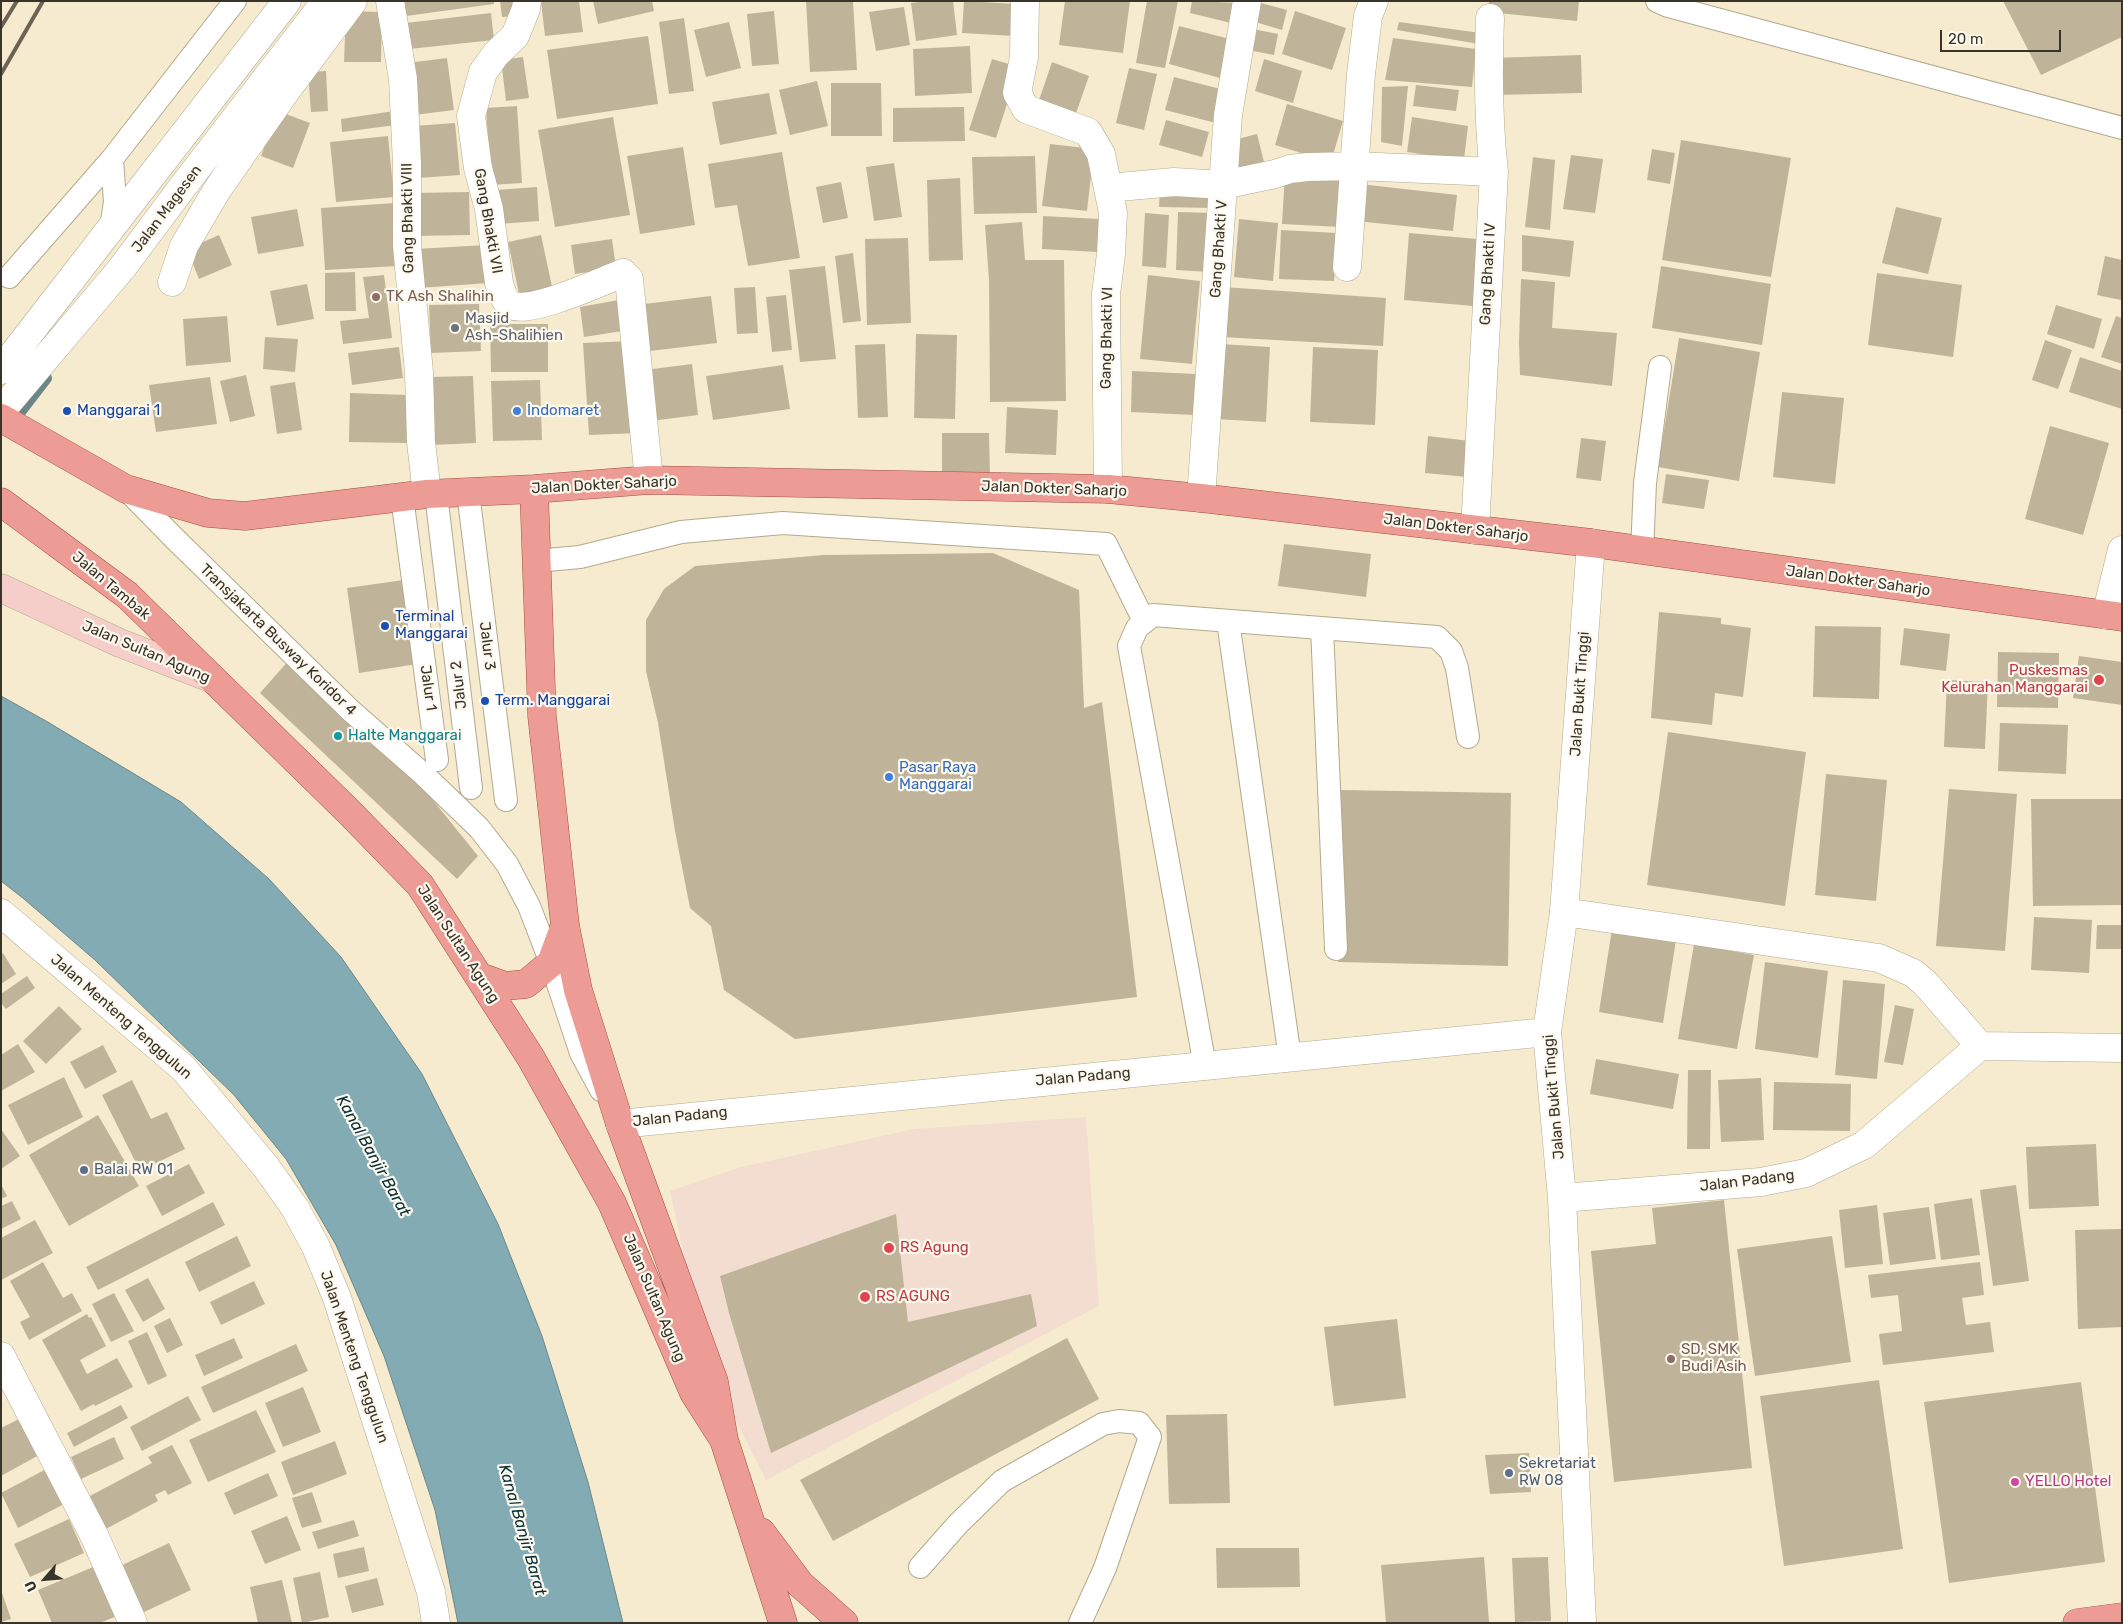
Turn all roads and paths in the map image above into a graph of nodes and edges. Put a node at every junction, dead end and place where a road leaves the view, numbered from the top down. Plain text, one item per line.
1 (235, 1) edge
2 (287, 1) edge
3 (326, 1) edge
4 (353, 1) edge
5 (390, 1) edge
6 (527, 1) edge
7 (1025, 1) edge
8 (1247, 1) edge
9 (1374, 1) edge
10 (1658, 1) edge
11 (1490, 18) dead end
12 (2122, 128) edge
13 (112, 160) junction
14 (1355, 166) junction
15 (1494, 172) junction
16 (1223, 186) junction
17 (1108, 188) junction
18 (111, 228) junction
19 (1347, 267) dead end
20 (9, 277) dead end
21 (172, 282) dead end
22 (1660, 367) dead end
23 (1, 370) edge
24 (1, 411) edge
25 (1, 418) edge
26 (649, 480) junction
27 (126, 489) junction
28 (534, 489) junction
29 (1108, 489) junction
30 (468, 492) junction
31 (422, 495) junction
32 (1201, 498) junction
33 (1, 502) edge
34 (1475, 530) junction
35 (1591, 544) junction
36 (2122, 550) edge
37 (1642, 552) junction
38 (536, 561) junction
39 (1, 588) edge
40 (2114, 616) edge
41 (1144, 621) junction
42 (1228, 621) junction
43 (1322, 628) junction
44 (213, 679) junction
45 (1468, 737) dead end
46 (437, 760) dead end
47 (471, 788) dead end
48 (506, 800) dead end
49 (1564, 912) junction
50 (1, 913) edge
51 (565, 925) junction
52 (1336, 949) dead end
53 (551, 964) junction
54 (480, 976) junction
55 (1547, 1032) junction
56 (1980, 1046) junction
57 (2122, 1048) edge
58 (1290, 1058) junction
59 (1206, 1066) junction
60 (620, 1124) junction
61 (1562, 1198) junction
62 (1, 1356) edge
63 (724, 1440) junction
64 (748, 1516) junction
65 (920, 1567) dead end
66 (2122, 1617) edge
67 (134, 1623) edge
68 (436, 1623) edge
69 (782, 1623) edge
70 (844, 1623) edge
71 (1080, 1623) edge
72 (1582, 1623) edge
73 (2077, 1623) edge

1 - 13 lane
2 - 18 street
3 - 24 street, Jalan Magesen
4 - 21 street
5 - 31 street, Gang Bhakti VIII
6 - 26 street, Gang Bhakti VII
7 - 17 street, Gang Bhakti VI
8 - 16 street, Gang Bhakti V
9 - 14 street
10 - 12 lane
11 - 15 street, Gang Bhakti IV
13 - 18 lane
13 - 20 lane
14 - 15 street
14 - 16 street
14 - 19 street
15 - 34 street, Gang Bhakti IV
16 - 17 street
16 - 32 street, Gang Bhakti V
17 - 29 street, Gang Bhakti VI
18 - 23 street
22 - 37 lane
25 - 27 main road, Jalan Dokter Saharjo
26 - 28 main road, Jalan Dokter Saharjo
26 - 29 main road, Jalan Dokter Saharjo
27 - 31 main road, Jalan Dokter Saharjo
27 - 53 lane, Transjakarta Busway Koridor 4
28 - 30 main road, Jalan Dokter Saharjo
28 - 38 main road, Jalan Sultan Agung
29 - 32 main road, Jalan Dokter Saharjo
30 - 31 main road, Jalan Dokter Saharjo
30 - 48 lane, Jalur 3
31 - 46 lane, Jalur 1
31 - 47 lane, Jalur 2
32 - 34 main road, Jalan Dokter Saharjo
33 - 44 main road, Jalan Tambak
34 - 35 main road, Jalan Dokter Saharjo
35 - 37 main road, Jalan Dokter Saharjo
35 - 49 street, Jalan Bukit Tinggi
36 - 40 street
37 - 40 main road, Jalan Dokter Saharjo
38 - 41 lane
38 - 51 main road, Jalan Sultan Agung
39 - 44 main road, Jalan Sultan Agung
41 - 42 lane
41 - 59 lane
42 - 43 lane
42 - 58 lane
43 - 45 lane
43 - 52 lane
44 - 54 main road, Jalan Sultan Agung
49 - 55 street, Jalan Bukit Tinggi
49 - 56 street
50 - 68 street, Jalan Menteng Tenggulun
51 - 53 main road
51 - 60 main road, Jalan Sultan Agung
53 - 54 main road
53 - 60 lane, Transjakarta Busway Koridor 4
54 - 63 main road, Jalan Sultan Agung
55 - 58 street, Jalan Padang
55 - 61 street, Jalan Bukit Tinggi
56 - 57 street
56 - 61 street, Jalan Padang
58 - 59 street, Jalan Padang
59 - 60 street, Jalan Padang
60 - 63 main road, Jalan Sultan Agung
61 - 72 street, Jalan Bukit Tinggi
62 - 67 street
63 - 64 main road, Jalan Sultan Agung
64 - 69 main road, Jalan Sultan Agung
64 - 70 main road
65 - 71 lane
66 - 73 main road

